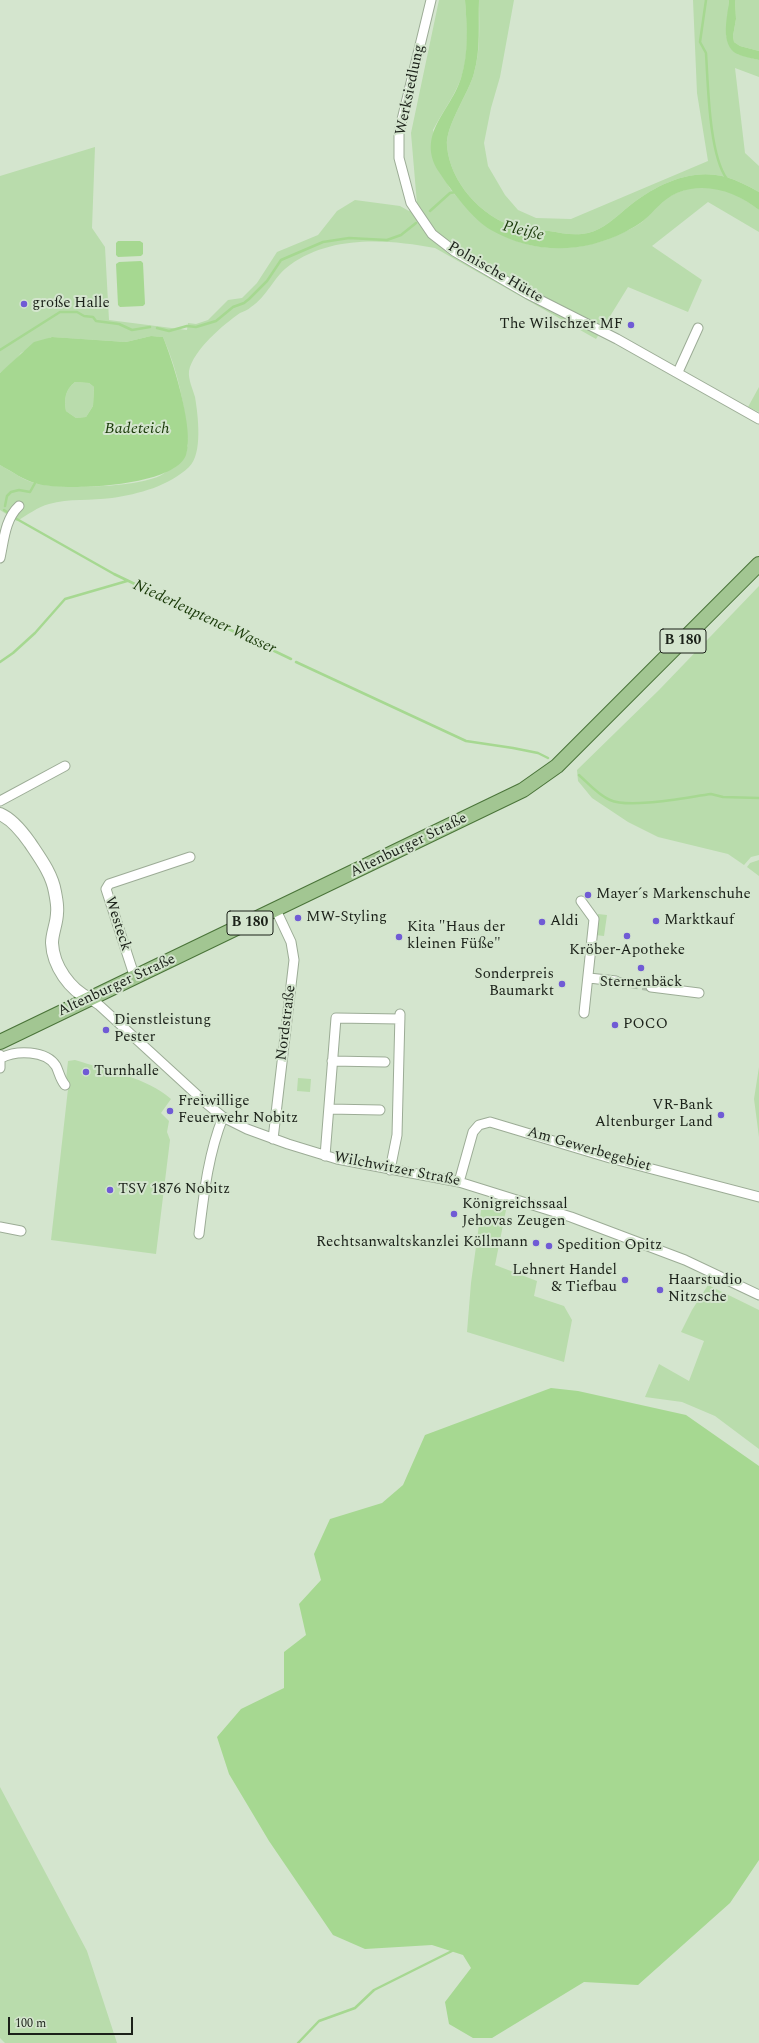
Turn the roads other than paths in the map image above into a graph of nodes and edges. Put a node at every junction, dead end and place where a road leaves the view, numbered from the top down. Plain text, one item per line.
1 (431, 0) edge
2 (411, 203) joint
3 (698, 328) dead end
4 (678, 372) junction
5 (759, 419) edge
6 (18, 506) dead end
7 (0, 558) edge
8 (759, 564) edge
9 (65, 766) dead end
10 (0, 801) edge
11 (0, 814) edge
12 (190, 857) dead end
13 (581, 901) dead end
14 (276, 910) junction
15 (135, 978) junction
16 (589, 978) junction
17 (616, 981) tunnel mouth
18 (650, 986) tunnel mouth
19 (699, 993) dead end
20 (90, 999) junction
21 (584, 1014) dead end
22 (0, 1042) edge
23 (1, 1057) edge
24 (332, 1061) junction
25 (385, 1062) dead end
26 (0, 1068) edge
27 (65, 1085) dead end
28 (328, 1109) junction
29 (380, 1110) dead end
30 (224, 1117) junction
31 (273, 1139) junction
32 (325, 1156) junction
33 (390, 1170) junction
34 (459, 1182) junction
35 (759, 1197) edge
36 (0, 1227) edge
37 (22, 1231) dead end
38 (199, 1234) dead end
39 (759, 1295) edge

1 - 2 street, Werksiedlung
2 - 4 street, Polnische Hütte
3 - 4 street
4 - 5 street, Polnische Hütte
6 - 7 street
8 - 14 main road, Altenburger Straße / B 180
9 - 10 street
11 - 20 street
12 - 15 street, Westeck
13 - 16 street
14 - 15 main road, Altenburger Straße / B 180
14 - 31 street, Nordstraße
15 - 20 main road, Altenburger Straße / B 180
16 - 17 street
16 - 21 street
18 - 19 street
20 - 22 main road, Altenburger Straße / B 180
20 - 30 street, Wilchwitzer Straße
23 - 26 street
23 - 27 street
24 - 25 street
24 - 28 street
24 - 33 street
28 - 29 street
28 - 32 street
30 - 31 street, Wilchwitzer Straße
30 - 38 street
31 - 32 street, Wilchwitzer Straße
32 - 33 street, Wilchwitzer Straße
33 - 34 street, Wilchwitzer Straße
34 - 35 street, Am Gewerbegebiet
34 - 39 street, Wilchwitzer Straße
36 - 37 street

